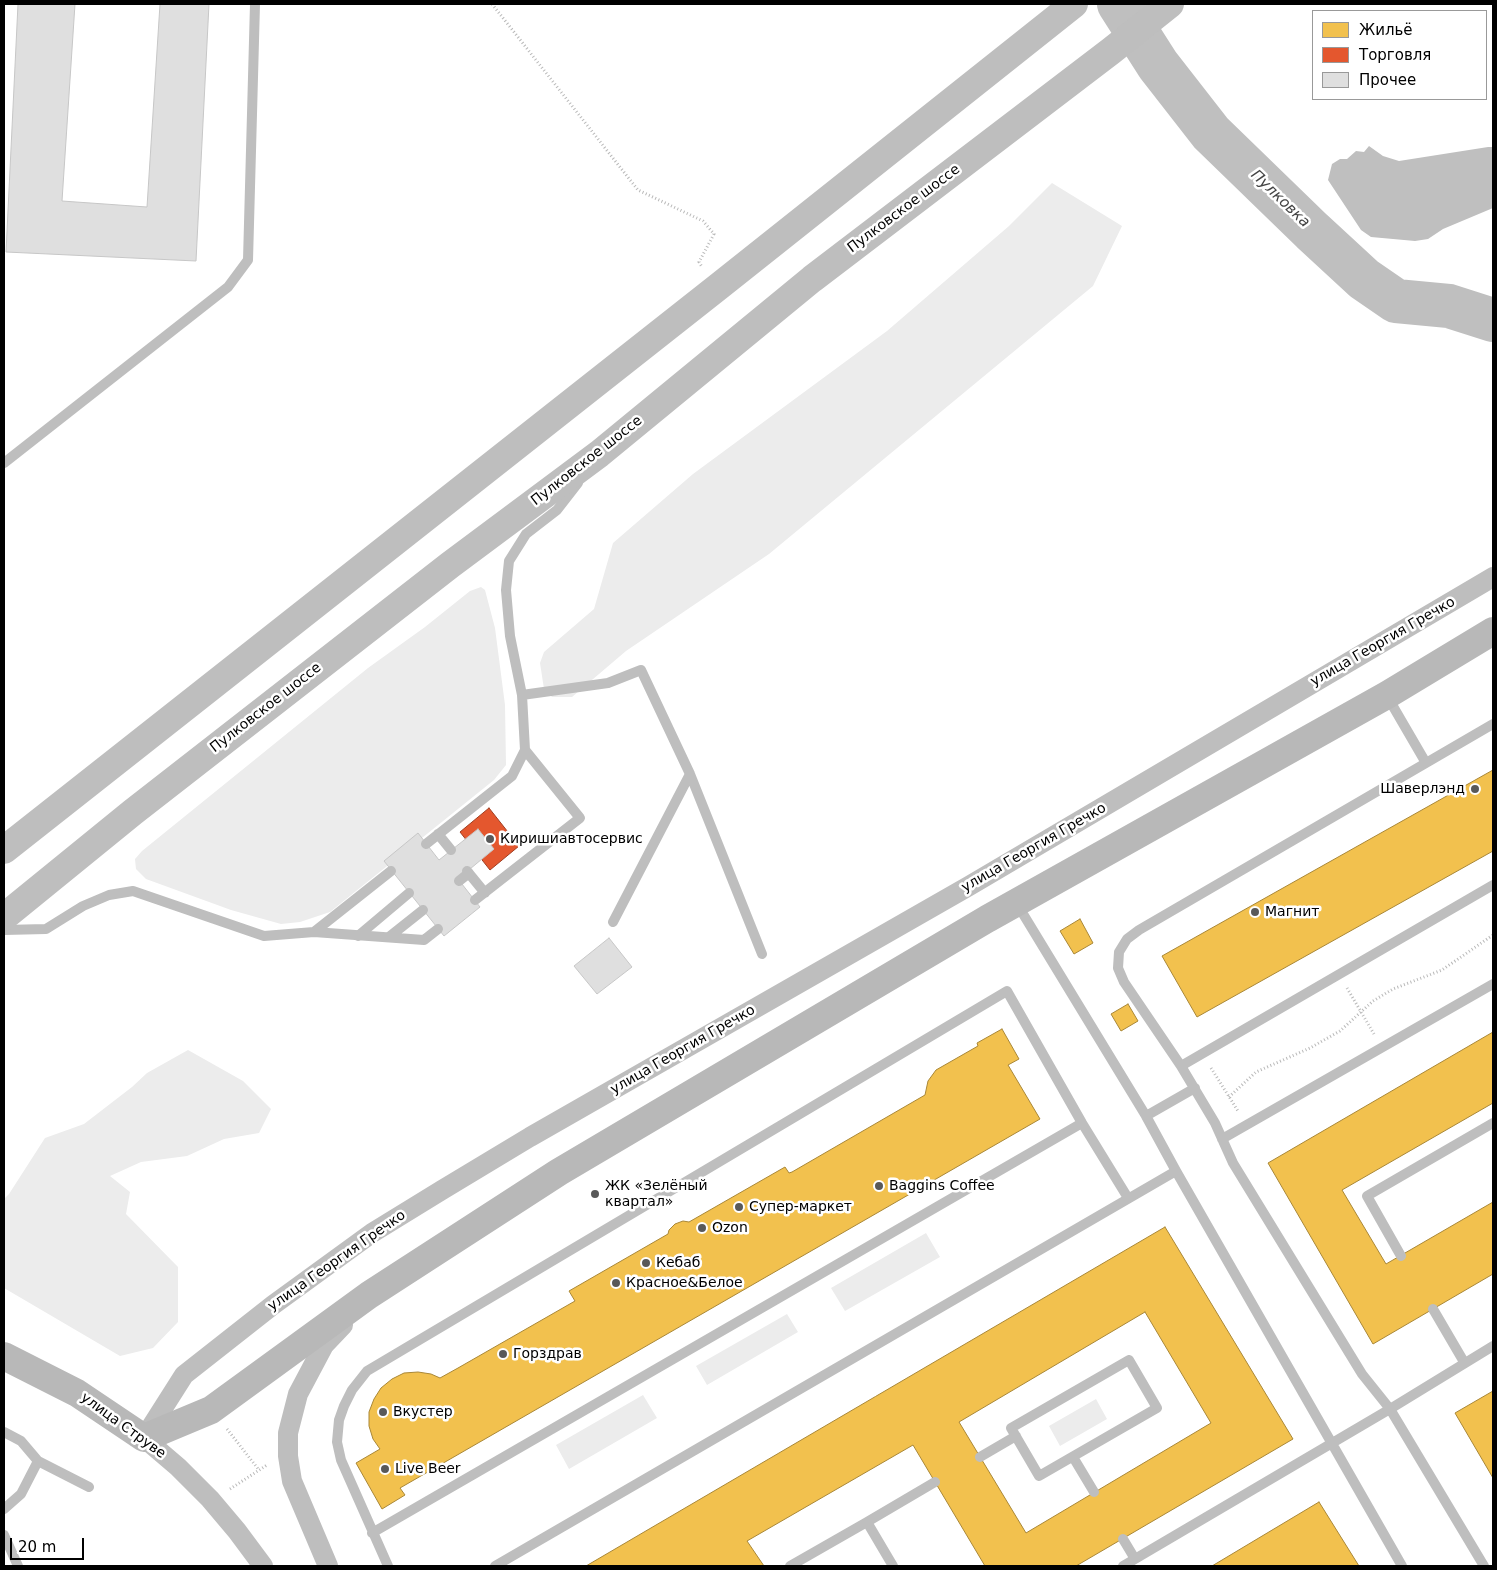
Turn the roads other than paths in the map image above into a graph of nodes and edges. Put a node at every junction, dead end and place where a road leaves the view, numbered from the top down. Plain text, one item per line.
1 (255, 4) edge
2 (1074, 4) edge
3 (1170, 4) edge
4 (599, 454) junction
5 (4, 463) edge
6 (1493, 577) edge
7 (1493, 631) edge
8 (522, 694) junction
9 (1387, 695) junction
10 (1493, 724) edge
11 (525, 750) junction
12 (1426, 763) junction
13 (690, 774) junction
14 (438, 834) junction
15 (426, 844) dead end
16 (4, 850) edge
17 (451, 850) dead end
18 (392, 871) dead end
19 (459, 881) dead end
20 (1493, 885) edge
21 (485, 892) junction
22 (409, 893) dead end
23 (475, 900) dead end
24 (1016, 903) junction
25 (423, 910) dead end
26 (4, 917) edge
27 (613, 922) dead end
28 (438, 929) dead end
29 (4, 930) edge
30 (314, 932) junction
31 (358, 936) junction
32 (390, 937) junction
33 (762, 954) dead end
34 (1493, 984) edge
35 (1181, 1066) junction
36 (1195, 1088) junction
37 (1146, 1116) junction
38 (1082, 1123) junction
39 (1493, 1123) edge
40 (1222, 1139) junction
41 (1176, 1171) junction
42 (1128, 1198) junction
43 (1401, 1256) dead end
44 (369, 1295) junction
45 (1433, 1309) dead end
46 (1493, 1346) edge
47 (4, 1356) edge
48 (1464, 1362) junction
49 (1390, 1409) junction
50 (4, 1432) edge
51 (1016, 1436) junction
52 (144, 1438) junction
53 (1331, 1443) junction
54 (980, 1457) dead end
55 (1073, 1457) junction
56 (38, 1461) junction
57 (935, 1482) dead end
58 (89, 1487) dead end
59 (1094, 1492) dead end
60 (4, 1509) edge
61 (867, 1522) junction
62 (372, 1533) junction
63 (4, 1535) edge
64 (1123, 1539) dead end
65 (1135, 1559) junction
66 (18, 1566) edge
67 (263, 1566) edge
68 (328, 1566) edge
69 (388, 1566) edge
70 (494, 1566) edge
71 (790, 1566) edge
72 (893, 1566) edge
73 (1123, 1566) edge
74 (1402, 1566) edge
75 (1484, 1566) edge

1 - 5 lane
2 - 16 highway
3 - 4 highway, Пулковское шоссе
4 - 8 lane
4 - 26 highway, Пулковское шоссе
6 - 52 street, улица Георгия Гречко
7 - 9 street
8 - 11 lane
8 - 13 lane
9 - 12 lane
9 - 24 street
10 - 12 lane
11 - 14 lane
11 - 21 lane
12 - 35 lane
13 - 27 lane
13 - 33 lane
14 - 15 lane
14 - 17 lane
18 - 30 lane
19 - 21 lane
20 - 35 lane
21 - 23 lane
22 - 31 lane
24 - 37 lane
24 - 44 street
25 - 32 lane
28 - 32 lane
29 - 30 lane
30 - 31 lane
31 - 32 lane
34 - 40 lane
35 - 36 lane
36 - 37 lane
36 - 40 lane
37 - 41 lane
38 - 42 lane
38 - 62 lane
38 - 62 lane
39 - 43 lane
40 - 49 lane
41 - 42 lane
41 - 53 lane
42 - 70 lane
44 - 52 street
44 - 68 street
45 - 48 lane
46 - 48 lane
47 - 52 street, улица Струве
48 - 49 lane
49 - 53 lane
49 - 75 lane
50 - 56 lane
51 - 54 lane
51 - 55 lane
51 - 55 lane
52 - 67 street, улица Струве
53 - 65 lane
53 - 74 lane
55 - 59 lane
56 - 58 lane
56 - 60 lane
57 - 61 lane
61 - 71 lane
61 - 72 lane
62 - 69 lane
63 - 66 lane
64 - 65 lane
65 - 73 lane

